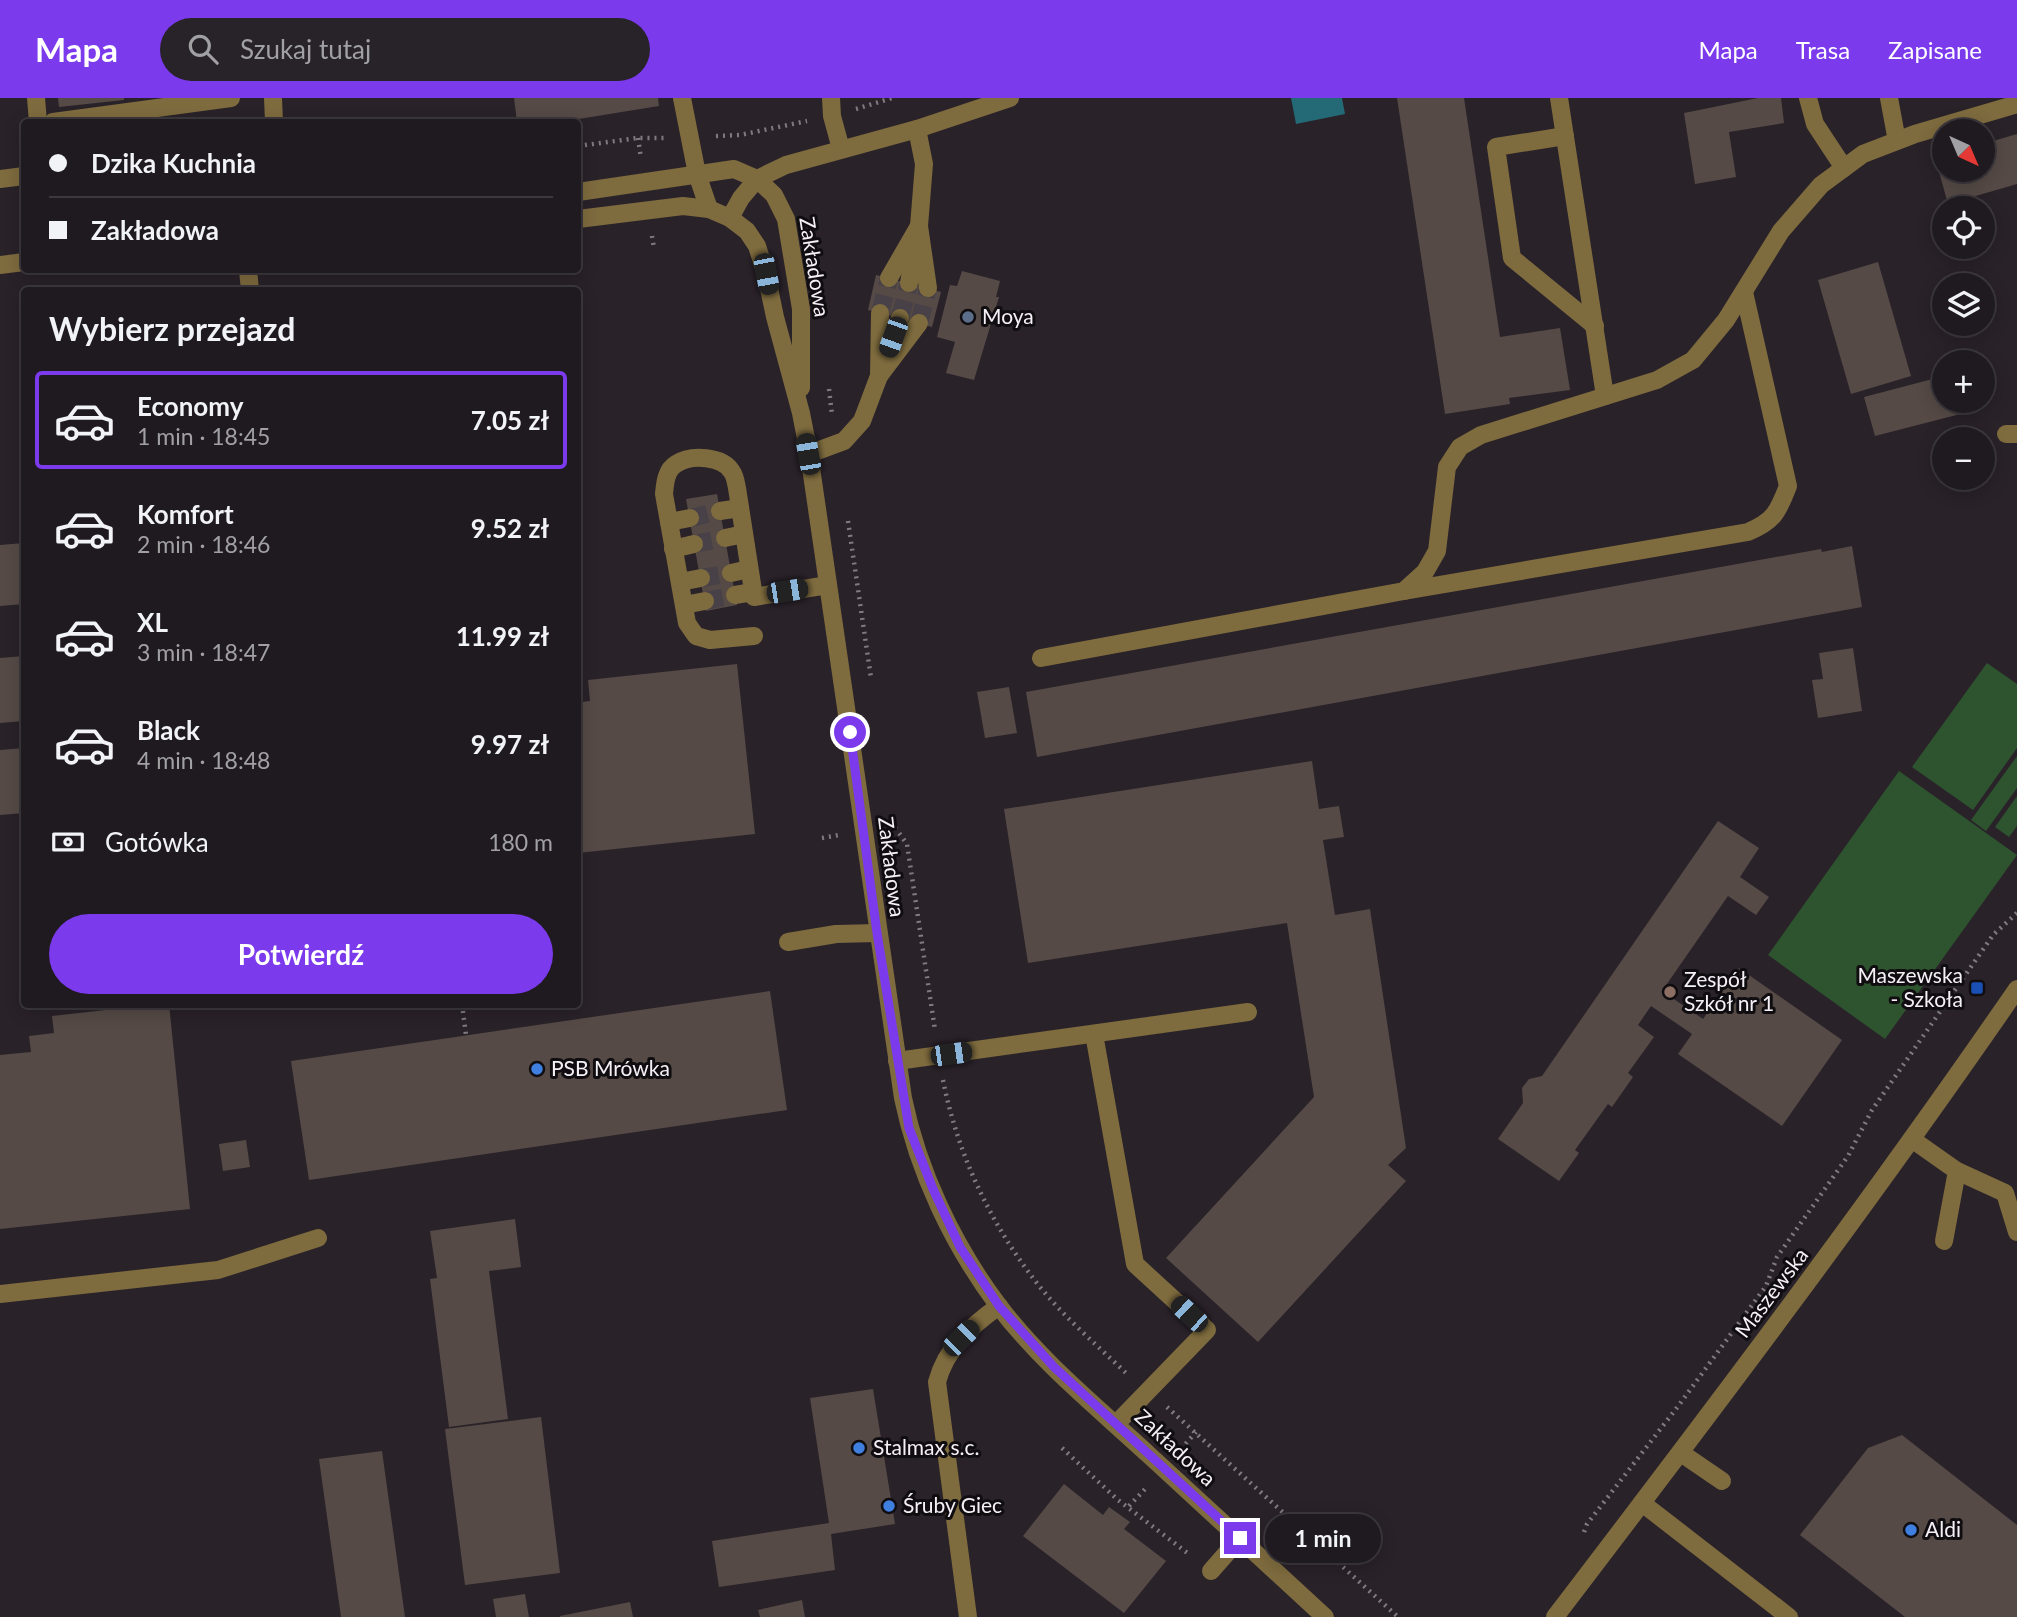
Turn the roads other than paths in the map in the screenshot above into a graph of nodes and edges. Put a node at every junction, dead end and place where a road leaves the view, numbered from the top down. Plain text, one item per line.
1 (36, 98) edge
2 (230, 98) edge
3 (273, 98) edge
4 (682, 98) edge
5 (1010, 98) edge
6 (1559, 98) edge
7 (1808, 98) edge
8 (1889, 98) edge
9 (2017, 104) edge
10 (832, 107) edge
11 (38, 119) edge
12 (75, 119) edge
13 (274, 119) edge
14 (917, 129) junction
15 (1565, 136) junction
16 (1897, 141) junction
17 (841, 149) junction
18 (1844, 168) junction
19 (697, 174) junction
20 (21, 176) edge
21 (0, 179) edge
22 (757, 179) junction
23 (581, 192) edge
24 (709, 209) junction
25 (730, 218) junction
26 (581, 219) edge
27 (919, 226) junction
28 (21, 262) edge
29 (0, 265) edge
30 (889, 278) tunnel mouth
31 (909, 283) tunnel mouth
32 (928, 288) tunnel mouth
33 (1744, 292) junction
34 (880, 313) tunnel mouth
35 (900, 318) tunnel mouth
36 (919, 323) tunnel mouth
37 (1595, 327) junction
38 (879, 376) junction
39 (1605, 396) junction
40 (801, 413) junction
41 (808, 454) junction
42 (740, 508) junction
43 (720, 511) tunnel mouth
44 (690, 518) tunnel mouth
45 (669, 522) junction
46 (744, 534) junction
47 (725, 538) tunnel mouth
48 (694, 544) tunnel mouth
49 (673, 549) junction
50 (701, 578) tunnel mouth
51 (680, 582) junction
52 (828, 584) junction
53 (1404, 591) junction
54 (705, 601) tunnel mouth
55 (684, 605) junction
56 (754, 636) dead end
57 (1041, 658) dead end
58 (877, 933) junction
59 (788, 942) dead end
60 (2017, 989) edge
61 (1248, 1012) dead end
62 (1094, 1034) junction
63 (897, 1061) junction
64 (1913, 1140) junction
65 (1957, 1171) junction
66 (2017, 1232) edge
67 (318, 1238) dead end
68 (1944, 1241) dead end
69 (0, 1294) edge
70 (999, 1306) junction
71 (1116, 1424) junction
72 (1681, 1453) junction
73 (1721, 1481) dead end
74 (1642, 1503) junction
75 (1240, 1538) junction
76 (1211, 1571) road end
77 (968, 1617) edge
78 (1325, 1617) edge
79 (1555, 1617) edge
80 (1789, 1617) edge

1 - 11 street
2 - 12 street
3 - 13 street
4 - 19 street
5 - 14 street
6 - 15 street
7 - 18 street
8 - 16 street
9 - 16 street
10 - 17 street
14 - 17 street
14 - 27 street
15 - 37 street
15 - 37 street
16 - 18 street
17 - 22 street
18 - 33 street
19 - 22 street
19 - 23 street
19 - 24 street
20 - 21 street
22 - 25 street
22 - 40 street, Zakładowa
24 - 25 street
24 - 26 street
25 - 40 street, Zakładowa
27 - 30 street
27 - 31 street
27 - 32 street
28 - 29 street
33 - 39 street
33 - 53 street
34 - 38 street
35 - 38 street
36 - 38 street
37 - 39 street
38 - 41 street
39 - 53 street
40 - 41 street, Zakładowa
41 - 52 street, Zakładowa
42 - 43 street
42 - 45 street
42 - 46 street
44 - 45 street
45 - 49 street
46 - 47 street
46 - 52 street
48 - 49 street
49 - 51 street
50 - 51 street
51 - 55 street
52 - 58 street, Zakładowa
53 - 57 street
54 - 55 street
55 - 56 street
58 - 59 street
58 - 63 street, Zakładowa
60 - 64 street, Maszewska
61 - 62 street
62 - 63 street
62 - 71 street
63 - 70 street, Zakładowa
64 - 65 street
64 - 72 street, Maszewska
65 - 66 street
65 - 68 street
67 - 69 street
70 - 71 street, Zakładowa
70 - 77 street
71 - 75 street, Zakładowa
72 - 73 street
72 - 74 street, Maszewska
74 - 79 street, Maszewska
74 - 80 street
75 - 76 street
75 - 78 street, Zakładowa

